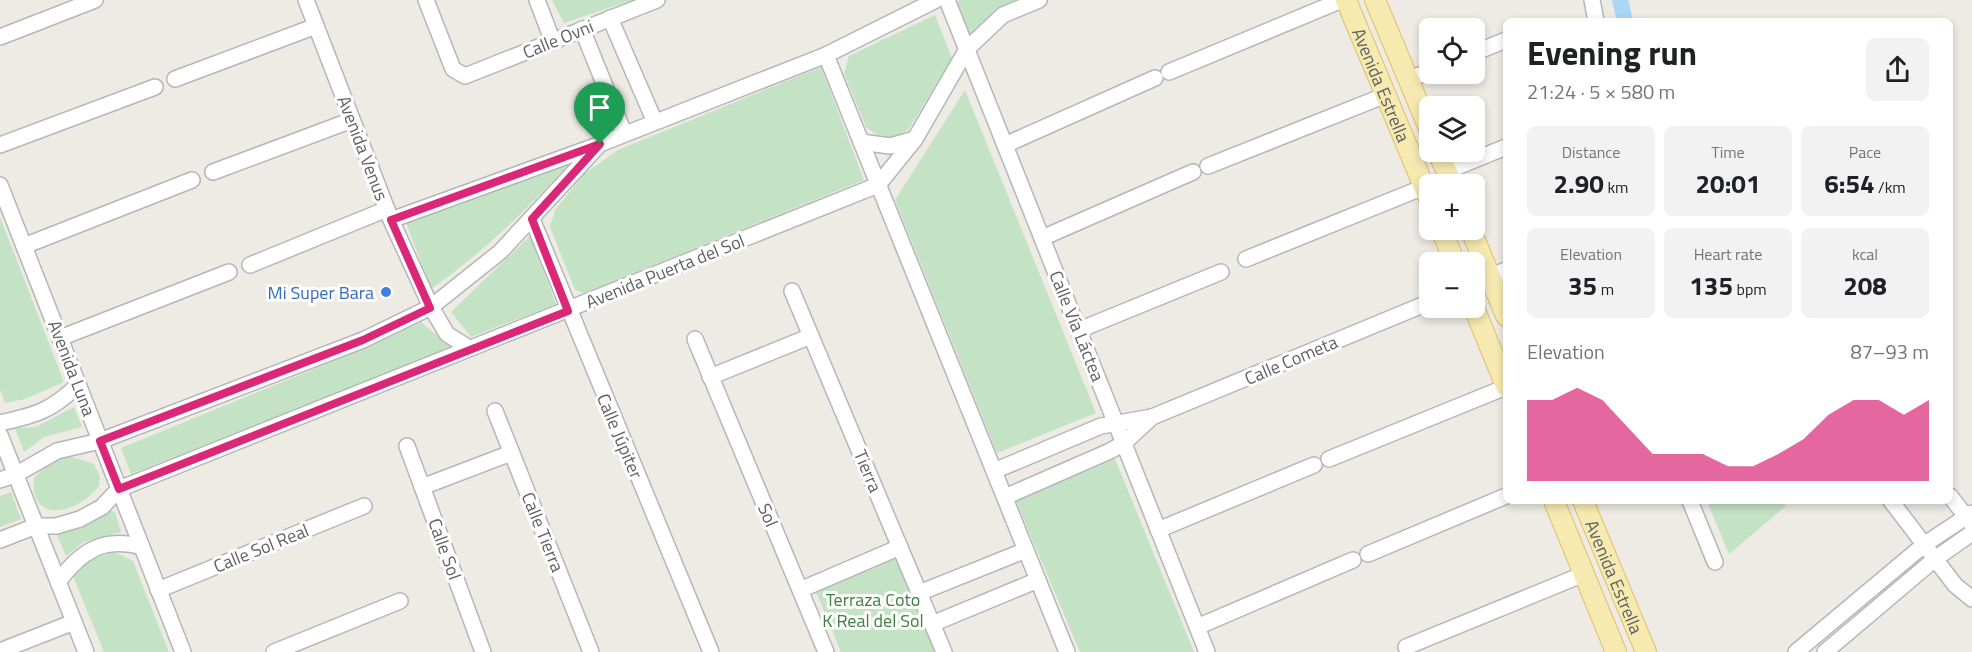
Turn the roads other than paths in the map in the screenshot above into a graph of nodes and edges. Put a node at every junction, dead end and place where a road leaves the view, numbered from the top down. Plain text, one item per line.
1 (95, 0) edge
2 (306, 0) edge
3 (426, 0) edge
4 (537, 0) edge
5 (657, 0) edge
6 (936, 0) edge
7 (947, 0) edge
8 (1038, 0) edge
9 (1344, 0) edge
10 (1374, 0) edge
11 (1592, 0) edge
12 (610, 18) junction
13 (1595, 18) edge
14 (316, 26) junction
15 (582, 29) junction
16 (0, 37) edge
17 (1503, 41) edge
18 (552, 42) junction
19 (967, 49) junction
20 (1485, 49) edge
21 (826, 55) junction
22 (1169, 72) dead end
23 (1419, 75) edge
24 (1155, 78) dead end
25 (176, 79) dead end
26 (1407, 80) junction
27 (155, 87) dead end
28 (1386, 94) junction
29 (1419, 107) edge
30 (352, 120) junction
31 (654, 120) junction
32 (624, 133) junction
33 (915, 139) junction
34 (861, 142) junction
35 (600, 144) junction
36 (0, 145) edge
37 (1005, 145) junction
38 (1503, 149) edge
39 (1208, 166) dead end
40 (213, 172) dead end
41 (1193, 172) dead end
42 (1419, 174) edge
43 (1456, 174) edge
44 (192, 180) dead end
45 (0, 185) edge
46 (878, 185) junction
47 (1419, 197) edge
48 (389, 214) junction
49 (532, 219) junction
50 (1042, 238) junction
51 (1475, 240) edge
52 (24, 246) junction
53 (1246, 259) dead end
54 (250, 265) dead end
55 (229, 272) dead end
56 (1221, 272) dead end
57 (1490, 277) edge
58 (792, 291) dead end
59 (1419, 307) edge
60 (430, 308) junction
61 (1503, 309) edge
62 (568, 311) junction
63 (1478, 318) edge
64 (1079, 330) junction
65 (811, 336) junction
66 (60, 338) junction
67 (695, 339) dead end
68 (469, 348) junction
69 (710, 377) junction
70 (1503, 379) edge
71 (78, 386) junction
72 (1503, 387) edge
73 (495, 411) dead end
74 (1152, 417) junction
75 (1115, 422) junction
76 (0, 423) edge
77 (0, 435) edge
78 (100, 441) junction
79 (1124, 443) junction
80 (407, 446) dead end
81 (511, 453) junction
82 (1329, 459) dead end
83 (1314, 465) dead end
84 (994, 471) junction
85 (15, 475) junction
86 (0, 480) edge
87 (422, 487) junction
88 (119, 489) junction
89 (1005, 497) junction
90 (1503, 497) edge
91 (1953, 499) edge
92 (1555, 504) edge
93 (1584, 504) edge
94 (1691, 504) edge
95 (1893, 504) edge
96 (363, 506) dead end
97 (1970, 517) edge
98 (36, 526) junction
99 (1158, 530) junction
100 (1972, 533) edge
101 (0, 540) edge
102 (1925, 544) junction
103 (142, 547) junction
104 (900, 547) junction
105 (1026, 550) junction
106 (1368, 554) dead end
107 (1935, 559) junction
108 (1353, 560) dead end
109 (1715, 562) dead end
110 (1584, 574) junction
111 (1038, 580) junction
112 (58, 582) junction
113 (158, 590) junction
114 (800, 590) junction
115 (919, 592) junction
116 (1972, 599) edge
117 (400, 601) dead end
118 (74, 622) junction
119 (932, 624) junction
120 (1827, 626) junction
121 (1197, 627) junction
122 (1840, 640) junction
123 (1406, 647) dead end
124 (0, 651) edge
125 (86, 652) edge
126 (183, 652) edge
127 (274, 652) edge
128 (483, 652) edge
129 (591, 652) edge
130 (711, 652) edge
131 (826, 652) edge
132 (944, 652) edge
133 (1067, 652) edge
134 (1207, 652) edge
135 (1616, 652) edge
136 (1646, 652) edge
137 (1796, 652) edge
138 (1825, 652) edge

1 - 16 street
2 - 14 street, Avenida Venus
3 - 18 street, Calle Ovni
4 - 18 street
5 - 12 street, Calle Ovni
6 - 21 street
7 - 19 street, Calle Vía Láctea
8 - 19 street, Avenida Puerta del Sol
9 - 22 street
9 - 28 main road, Avenida Estrella
10 - 26 main road, Avenida Estrella
11 - 13 street
12 - 15 street, Calle Ovni
12 - 31 street
14 - 25 street
14 - 30 street, Avenida Venus
15 - 18 street, Calle Ovni
15 - 32 street
17 - 20 street
19 - 33 street, Avenida Puerta del Sol
19 - 37 street, Calle Vía Láctea
21 - 31 street
21 - 34 street
23 - 26 street
24 - 37 street
26 - 29 main road, Avenida Estrella
27 - 36 street
28 - 39 street
28 - 42 main road, Avenida Estrella
30 - 40 street
30 - 48 street, Avenida Venus
31 - 32 street
32 - 35 street
33 - 34 street
33 - 46 street, Avenida Puerta del Sol
34 - 46 street
35 - 48 street
35 - 49 street
37 - 50 street, Calle Vía Láctea
38 - 43 street
41 - 50 street
44 - 52 street
45 - 52 street, Avenida Luna
46 - 62 street, Avenida Puerta del Sol
46 - 84 street
47 - 53 street
48 - 54 street
48 - 60 street, Avenida Venus
49 - 60 street
49 - 62 street, Calle Júpiter
50 - 64 street, Calle Vía Láctea
51 - 57 main road
52 - 66 street, Avenida Luna
55 - 66 street
56 - 64 street
57 - 61 main road
58 - 65 street, Tierra
59 - 74 street, Calle Cometa
60 - 68 street, Avenida Venus
60 - 78 street
62 - 68 street, Avenida Puerta del Sol
62 - 130 street, Calle Júpiter
63 - 70 main road
64 - 75 street, Calle Vía Láctea
65 - 69 street
65 - 104 street, Tierra
66 - 71 street, Avenida Luna
67 - 69 street, Sol
68 - 88 street, Avenida Puerta del Sol
69 - 114 street, Sol
71 - 76 street
71 - 78 street, Avenida Luna
72 - 82 street
73 - 81 street, Calle Tierra
74 - 75 street, Calle Cometa
74 - 79 street, Calle Cometa
75 - 79 street, Calle Vía Láctea
75 - 84 street, Calle Cometa
77 - 85 street
78 - 85 street
78 - 88 street, Avenida Luna
79 - 89 street, Calle Cometa
79 - 99 street, Calle Vía Láctea
80 - 87 street, Calle Sol
81 - 87 street
81 - 129 street, Calle Tierra
83 - 99 street
84 - 89 street
85 - 86 street
85 - 98 street
87 - 128 street, Calle Sol
88 - 98 street
88 - 103 street, Avenida Luna
89 - 105 street
90 - 106 street
91 - 97 street
92 - 110 main road, Avenida Estrella
93 - 136 main road, Avenida Estrella
94 - 109 street
95 - 102 street
96 - 113 street, Calle Sol Real
97 - 102 street
98 - 101 street
98 - 112 street
99 - 121 street, Calle Vía Láctea
100 - 107 street
102 - 107 street
102 - 120 street
103 - 112 street
103 - 113 street, Avenida Luna
104 - 114 street
104 - 115 street, Tierra
105 - 111 street
105 - 115 street
107 - 116 street
107 - 122 street
108 - 121 street
110 - 123 street
110 - 135 main road, Avenida Estrella
111 - 119 street
111 - 133 street
112 - 118 street
113 - 126 street, Avenida Luna
114 - 131 street, Sol
115 - 119 street, Tierra
117 - 127 street
118 - 124 street
118 - 125 street
119 - 132 street, Tierra
120 - 122 street
120 - 137 street
121 - 134 street, Calle Vía Láctea
122 - 138 street

